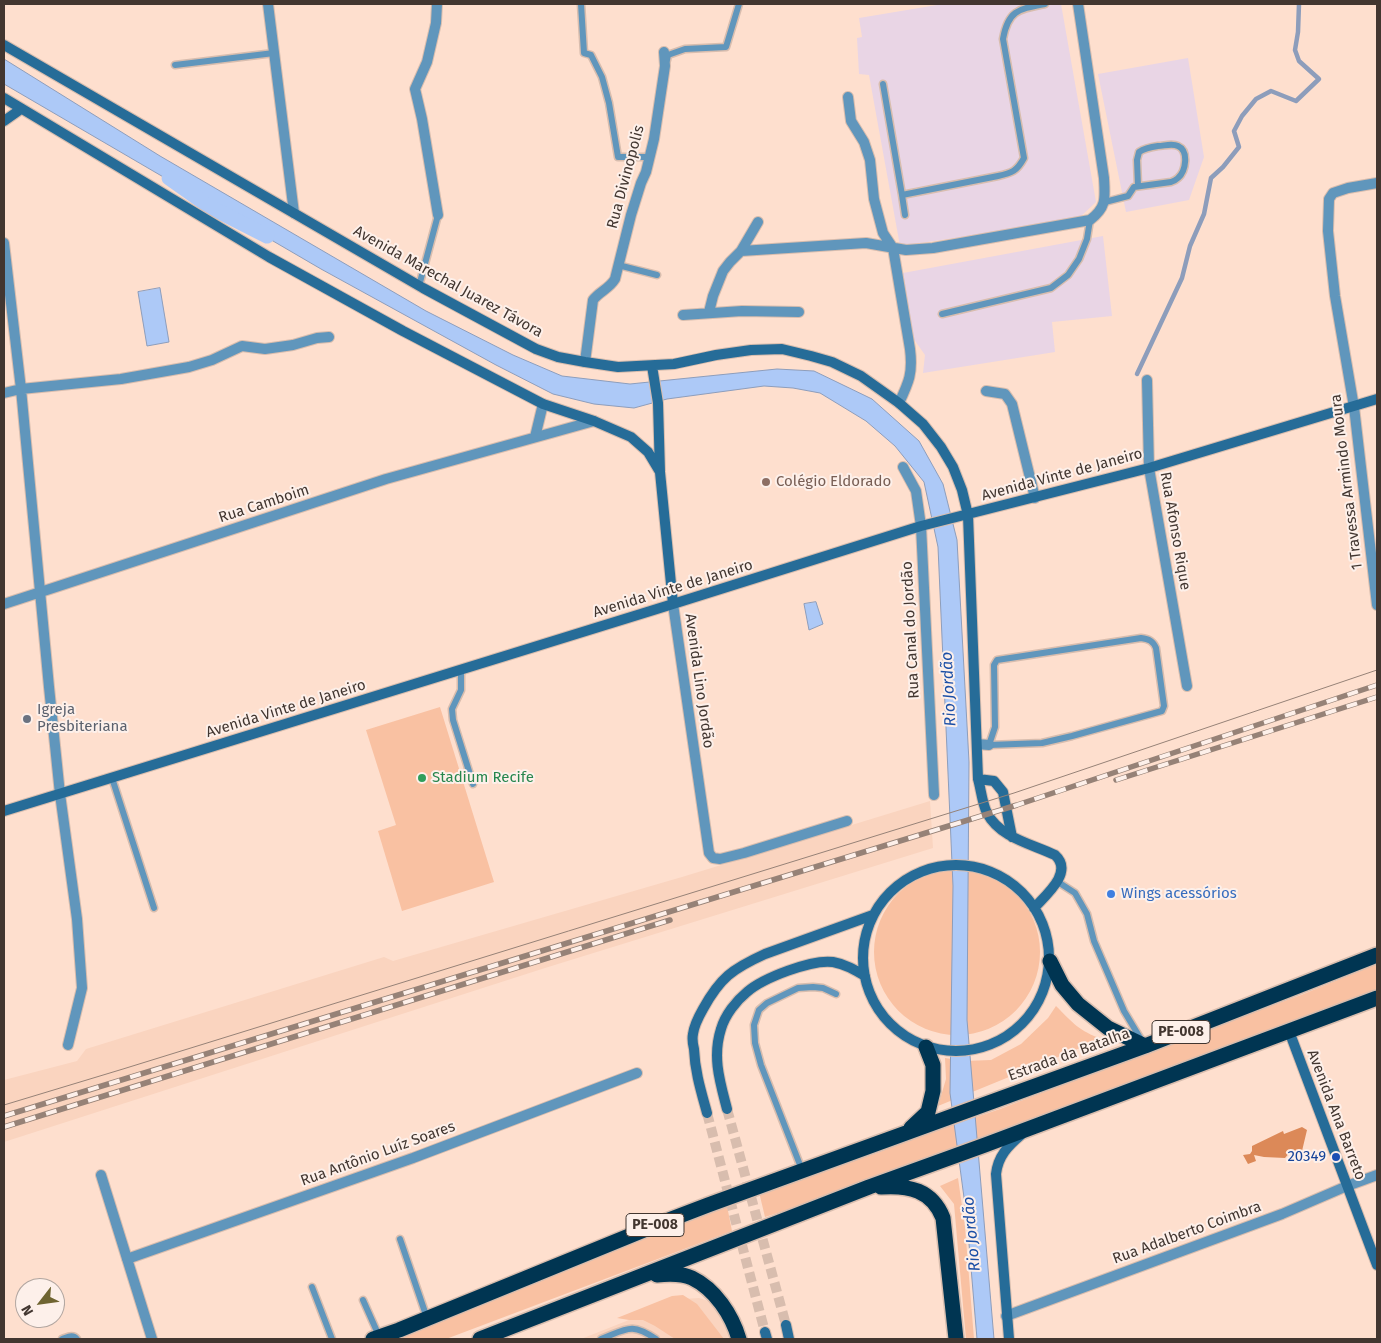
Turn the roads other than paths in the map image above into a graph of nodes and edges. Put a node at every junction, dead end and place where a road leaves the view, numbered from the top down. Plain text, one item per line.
1 (268, 4) edge
2 (437, 4) edge
3 (581, 4) edge
4 (739, 4) edge
5 (1045, 4) edge
6 (1078, 4) edge
7 (4, 45) edge
8 (664, 52) dead end
9 (274, 53) junction
10 (175, 65) dead end
11 (666, 66) junction
12 (883, 84) dead end
13 (848, 97) dead end
14 (4, 98) edge
15 (21, 109) junction
16 (4, 121) edge
17 (649, 157) junction
18 (1377, 183) edge
19 (1138, 186) junction
20 (902, 195) junction
21 (1105, 202) junction
22 (294, 212) junction
23 (438, 215) joint
24 (905, 215) dead end
25 (1090, 220) junction
26 (758, 222) dead end
27 (4, 243) edge
28 (893, 248) junction
29 (741, 251) junction
30 (618, 265) junction
31 (657, 275) dead end
32 (419, 286) junction
33 (709, 312) junction
34 (799, 312) dead end
35 (942, 314) dead end
36 (683, 315) dead end
37 (329, 338) dead end
38 (584, 362) junction
39 (652, 366) junction
40 (1147, 380) dead end
41 (21, 389) junction
42 (986, 391) dead end
43 (4, 393) edge
44 (1377, 400) edge
45 (899, 403) junction
46 (542, 404) junction
47 (1354, 406) junction
48 (594, 421) junction
49 (535, 437) junction
50 (903, 467) dead end
51 (1149, 468) junction
52 (660, 472) junction
53 (1035, 498) junction
54 (966, 515) junction
55 (924, 526) junction
56 (40, 592) junction
57 (4, 604) edge
58 (673, 604) junction
59 (1377, 606) edge
60 (461, 670) junction
61 (1187, 686) dead end
62 (977, 744) junction
63 (990, 746) junction
64 (112, 778) junction
65 (978, 779) junction
66 (473, 784) dead end
67 (60, 794) junction
68 (934, 796) dead end
69 (4, 811) edge
70 (847, 821) dead end
71 (1012, 837) junction
72 (1058, 882) junction
73 (154, 908) dead end
74 (1034, 908) junction
75 (873, 915) junction
76 (1377, 956) edge
77 (1050, 961) junction
78 (865, 976) junction
79 (836, 994) dead end
80 (1377, 998) edge
81 (1289, 1031) junction
82 (68, 1045) dead end
83 (926, 1046) junction
84 (1146, 1046) junction
85 (637, 1074) dead end
86 (727, 1109) tunnel mouth
87 (707, 1113) tunnel mouth
88 (1028, 1129) junction
89 (907, 1131) junction
90 (802, 1170) junction
91 (101, 1175) dead end
92 (1377, 1176) edge
93 (1347, 1186) junction
94 (869, 1187) junction
95 (400, 1239) dead end
96 (127, 1259) junction
97 (1377, 1265) edge
98 (643, 1276) junction
99 (312, 1287) dead end
100 (363, 1300) dead end
101 (1006, 1316) junction
102 (427, 1318) junction
103 (786, 1326) tunnel mouth
104 (405, 1334) edge
105 (376, 1338) edge
106 (62, 1339) edge
107 (77, 1339) edge
108 (152, 1339) edge
109 (332, 1339) edge
110 (480, 1339) edge
111 (601, 1339) edge
112 (656, 1339) edge
113 (739, 1339) edge
114 (790, 1339) edge
115 (956, 1339) edge
116 (1009, 1339) edge

1 - 9 street
2 - 23 street
3 - 17 lane
4 - 11 lane
5 - 20 lane
6 - 21 street
7 - 22 main road, Avenida Marechal Juarez Távora
8 - 11 street, Rua Divinopolis
9 - 10 lane
9 - 22 street
11 - 17 street, Rua Divinopolis
12 - 20 lane
13 - 28 street
14 - 15 main road
15 - 16 main road
15 - 46 main road
17 - 30 street, Rua Divinopolis
18 - 47 street, 1 Travessa Armindo Moura
19 - 19 lane
19 - 21 lane
20 - 24 lane
21 - 25 street
22 - 32 main road, Avenida Marechal Juarez Távora
23 - 32 lane
25 - 28 street
25 - 35 lane
26 - 29 street
27 - 41 street
28 - 29 street
28 - 45 street
29 - 33 street
30 - 31 lane
30 - 38 street, Rua Divinopolis
32 - 38 main road, Avenida Marechal Juarez Távora
33 - 34 street
33 - 36 street
37 - 41 street
38 - 39 main road, Avenida Marechal Juarez Távora
39 - 45 main road, Avenida Marechal Juarez Távora
39 - 52 main road, Avenida Lino Jordão
40 - 51 street, Rua Afonso Rique
41 - 43 street
41 - 56 street
42 - 53 street
44 - 47 main road, Avenida Vinte de Janeiro
45 - 54 main road, Avenida Marechal Juarez Távora
46 - 48 main road
46 - 49 street
47 - 51 main road, Avenida Vinte de Janeiro
47 - 59 street, 1 Travessa Armindo Moura
48 - 49 street, Rua Camboim
48 - 52 main road
49 - 56 street, Rua Camboim
50 - 55 street, Rua Canal do Jordão
51 - 53 main road, Avenida Vinte de Janeiro
51 - 61 street, Rua Afonso Rique
52 - 58 main road, Avenida Lino Jordão
53 - 54 main road, Avenida Vinte de Janeiro
54 - 55 main road, Avenida Vinte de Janeiro
54 - 62 main road
55 - 58 main road, Avenida Vinte de Janeiro
55 - 68 street, Rua Canal do Jordão
56 - 57 street, Rua Camboim
56 - 67 street
58 - 60 main road, Avenida Vinte de Janeiro
58 - 70 street, Avenida Lino Jordão
60 - 64 main road, Avenida Vinte de Janeiro
60 - 66 lane
62 - 63 street
62 - 65 main road
63 - 63 lane
64 - 67 main road, Avenida Vinte de Janeiro
64 - 73 lane
65 - 71 main road
65 - 71 main road
67 - 69 main road, Avenida Vinte de Janeiro
67 - 82 street
71 - 72 main road
72 - 74 main road
72 - 84 lane
74 - 75 main road
74 - 77 main road
75 - 78 main road
75 - 87 main road
76 - 84 highway, Estrada da Batalha / PE-008
77 - 83 main road
77 - 84 highway
78 - 83 main road
78 - 86 main road
79 - 90 lane
80 - 81 highway, PE-008
81 - 88 highway, PE-008
81 - 93 main road, Avenida Ana Barreto
83 - 89 highway
84 - 89 highway, Estrada da Batalha / PE-008
85 - 96 street, Rua Antônio Luíz Soares
88 - 94 highway, PE-008
88 - 101 main road
89 - 90 highway, PE-008
90 - 102 highway, PE-008
91 - 96 street
92 - 93 street, Rua Adalberto Coimbra
93 - 97 main road, Avenida Ana Barreto
93 - 101 street, Rua Adalberto Coimbra
94 - 98 highway, PE-008
94 - 115 highway
95 - 102 lane
96 - 108 street
98 - 110 highway, PE-008
98 - 113 highway
99 - 109 lane
100 - 105 lane
101 - 116 main road
102 - 104 highway, PE-008
103 - 114 main road
104 - 105 highway, PE-008
106 - 107 lane
111 - 112 lane

